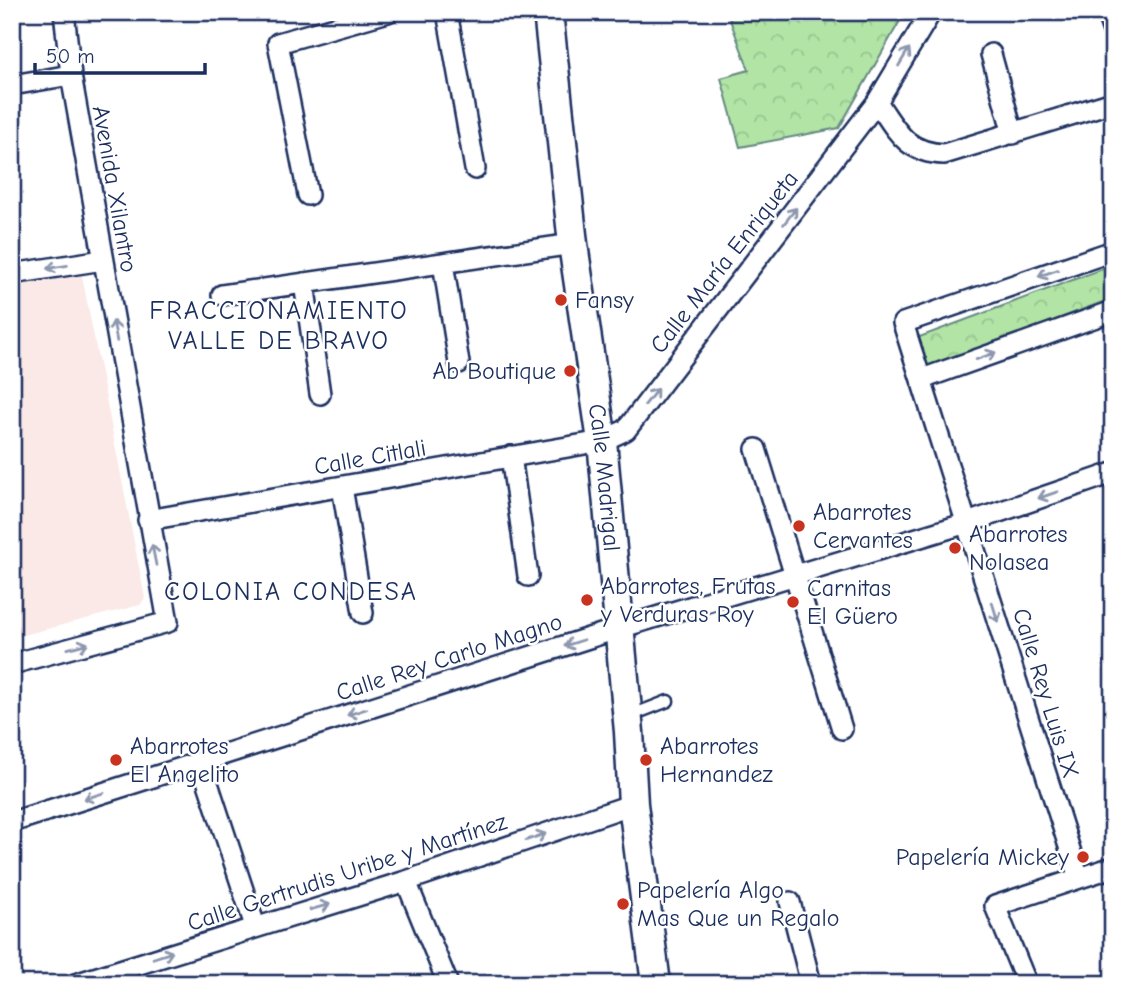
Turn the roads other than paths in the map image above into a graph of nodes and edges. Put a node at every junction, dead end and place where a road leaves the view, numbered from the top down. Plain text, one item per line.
1 (64, 12) edge
2 (388, 12) edge
3 (447, 12) edge
4 (548, 12) edge
5 (931, 12) edge
6 (325, 20) edge
7 (991, 54) dead end
8 (71, 75) junction
9 (12, 85) edge
10 (1113, 102) edge
11 (877, 103) junction
12 (1013, 134) junction
13 (475, 169) dead end
14 (308, 195) dead end
15 (573, 244) junction
16 (1113, 251) edge
17 (103, 260) junction
18 (443, 263) junction
19 (12, 274) edge
20 (304, 283) junction
21 (222, 295) dead end
22 (1113, 311) edge
23 (459, 363) dead end
24 (922, 379) junction
25 (320, 394) dead end
26 (602, 441) junction
27 (756, 449) dead end
28 (511, 456) junction
29 (1113, 473) edge
30 (342, 487) junction
31 (148, 520) junction
32 (967, 523) junction
33 (793, 575) junction
34 (528, 576) dead end
35 (363, 613) dead end
36 (620, 628) junction
37 (12, 664) edge
38 (668, 701) dead end
39 (628, 716) junction
40 (842, 729) dead end
41 (201, 762) junction
42 (633, 804) junction
43 (12, 822) edge
44 (1113, 867) edge
45 (1079, 878) junction
46 (406, 881) junction
47 (790, 902) dead end
48 (255, 926) junction
49 (75, 984) edge
50 (448, 984) edge
51 (656, 984) edge
52 (811, 984) edge
53 (1027, 984) edge

1 - 8 street, Avenida Xilantro
2 - 6 street
3 - 13 street
4 - 15 street, Calle Madrigal
11 -> 5 street, Calle María Enriqueta
6 - 14 street
7 - 12 street
8 - 9 street
8 - 17 street, Avenida Xilantro
10 - 12 street
11 - 12 street
26 -> 11 street, Calle María Enriqueta
15 - 18 street
15 - 26 street, Calle Madrigal
16 -> 24 street, Calle Rey Luis IX
17 -> 19 street
31 -> 17 street, Avenida Xilantro
18 - 20 street
18 - 23 street
20 - 21 street
20 - 25 street
24 -> 22 street
24 - 32 street, Calle Rey Luis IX
26 - 28 street, Calle Citlali
26 - 36 street, Calle Madrigal
27 - 33 street
28 - 30 street, Calle Citlali
28 - 34 street
29 -> 32 street, Calle Rey Carlo Magno
30 - 31 street, Calle Citlali
30 - 35 street
37 -> 31 street, Avenida Xilantro
32 - 33 street, Calle Rey Carlo Magno
32 -> 45 street, Calle Rey Luis IX
33 - 36 street, Calle Rey Carlo Magno
33 - 40 street
36 - 39 street, Calle Madrigal
36 -> 41 street, Calle Rey Carlo Magno
38 - 39 lane
39 - 42 street, Calle Madrigal
41 -> 43 street, Calle Rey Carlo Magno
41 - 48 street
46 -> 42 street, Calle Gertrudis Uribe y Martínez
42 - 51 street, Calle Madrigal
44 - 45 street
45 - 53 street
48 -> 46 street, Calle Gertrudis Uribe y Martínez
46 - 50 street
47 - 52 street
49 -> 48 street, Calle Gertrudis Uribe y Martínez

